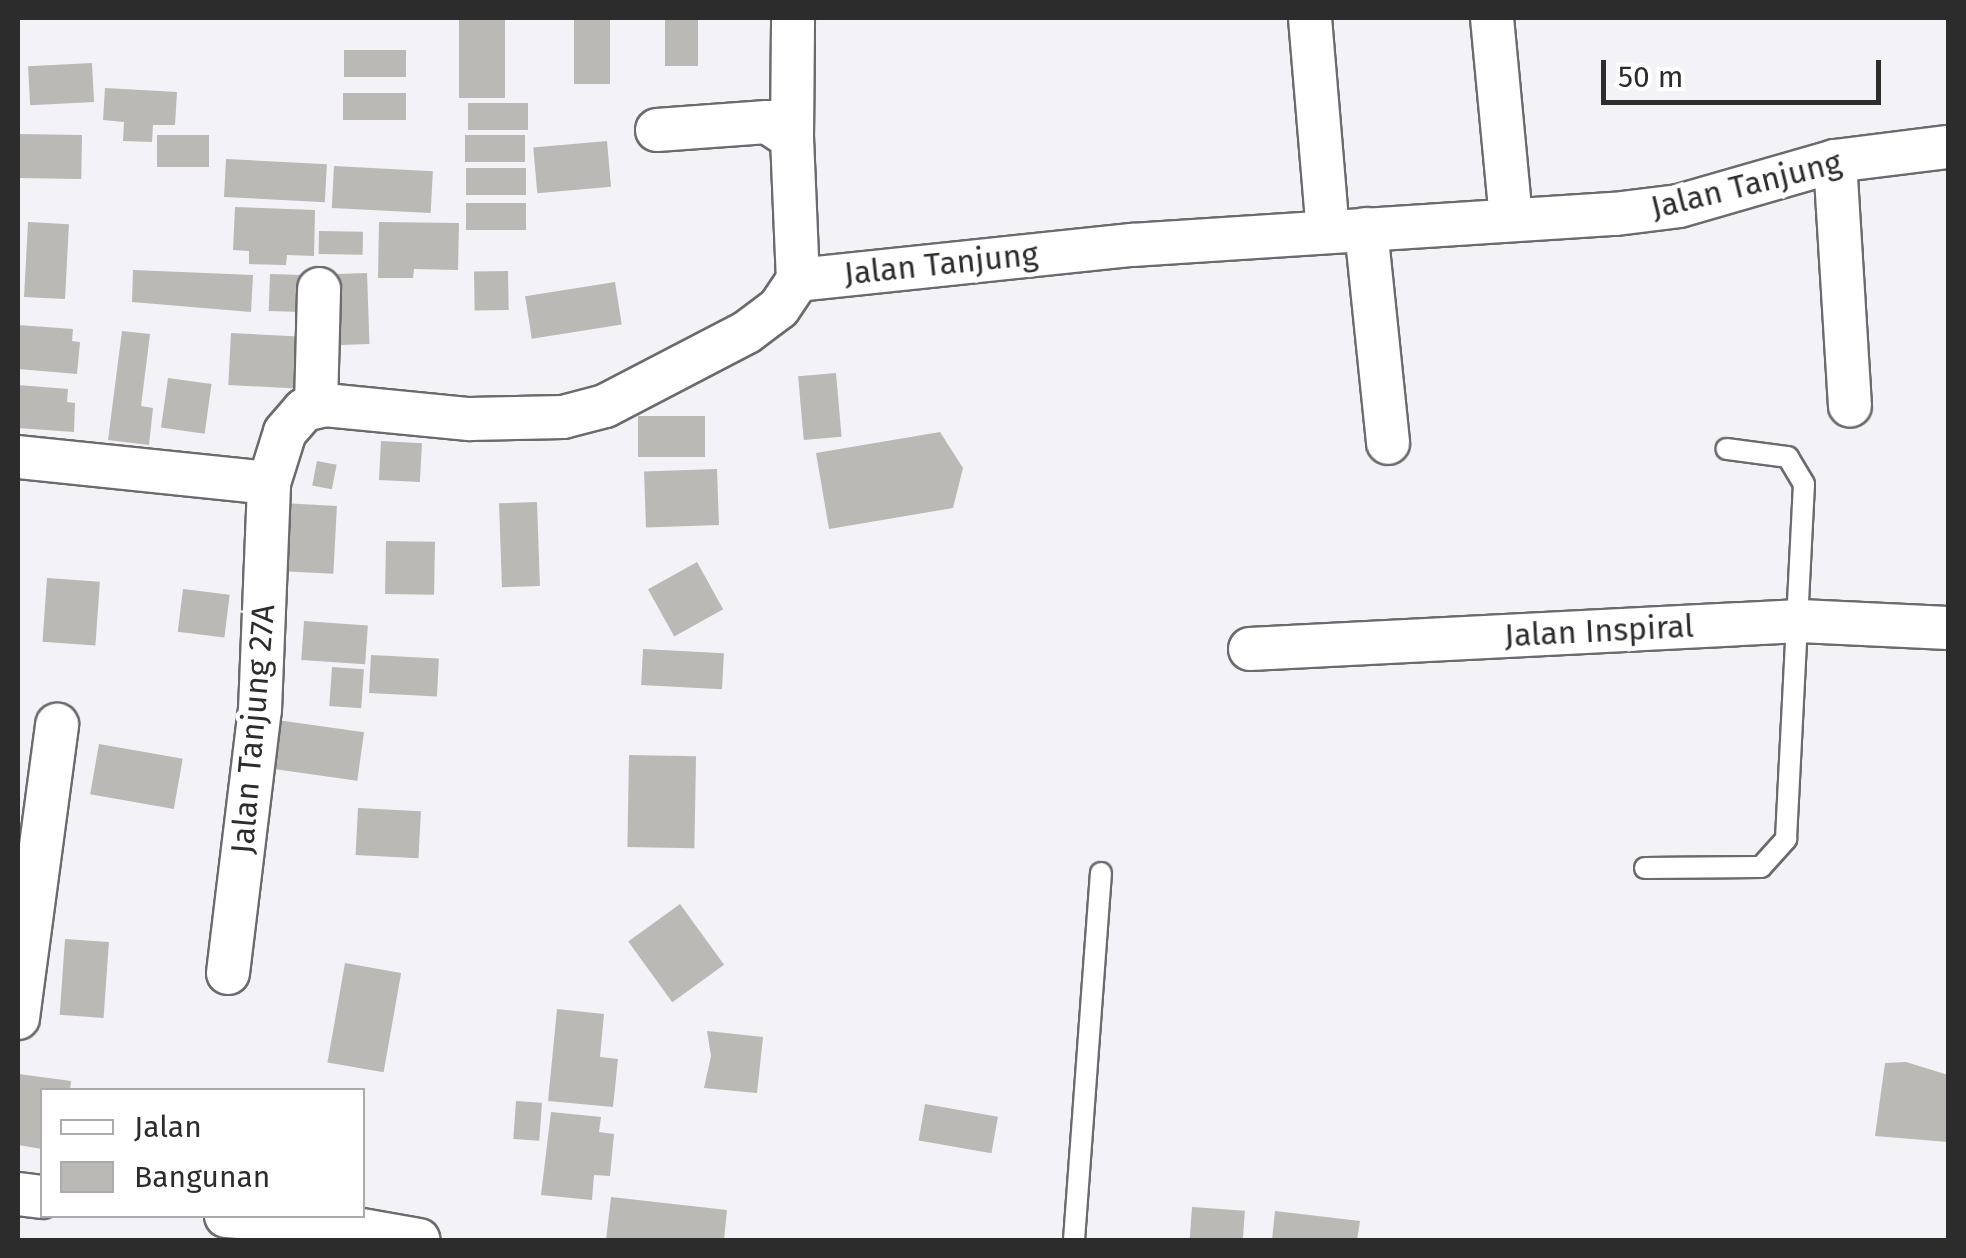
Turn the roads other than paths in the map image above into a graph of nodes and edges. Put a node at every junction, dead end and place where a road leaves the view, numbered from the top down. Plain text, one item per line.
1 (793, 18) edge
2 (1310, 18) edge
3 (1492, 18) edge
4 (656, 130) dead end
5 (792, 138) junction
6 (1948, 147) edge
7 (1835, 161) junction
8 (1511, 220) junction
9 (1347, 230) junction
10 (798, 280) junction
11 (318, 289) dead end
12 (316, 406) junction
13 (1850, 406) dead end
14 (1388, 443) dead end
15 (1727, 448) dead end
16 (18, 458) edge
17 (269, 483) junction
18 (1800, 620) junction
19 (1948, 628) edge
20 (1250, 649) dead end
21 (57, 725) dead end
22 (1644, 868) dead end
23 (1101, 872) dead end
24 (228, 974) dead end
25 (18, 1018) edge
26 (253, 1218) edge
27 (419, 1240) edge
28 (1074, 1240) edge

1 - 5 street
2 - 9 street
3 - 8 street
4 - 5 street
5 - 10 street
6 - 7 street, Jalan Tanjung
7 - 8 street, Jalan Tanjung
7 - 13 street
8 - 9 street, Jalan Tanjung
9 - 10 street, Jalan Tanjung
9 - 14 street
10 - 12 street, Jalan Tanjung
11 - 12 street
12 - 17 street
15 - 18 lane
16 - 17 street
17 - 24 street, Jalan Tanjung 27A
18 - 19 street, Jalan Inspiral
18 - 20 street, Jalan Inspiral
18 - 22 lane
21 - 25 street
23 - 28 lane
26 - 27 street

